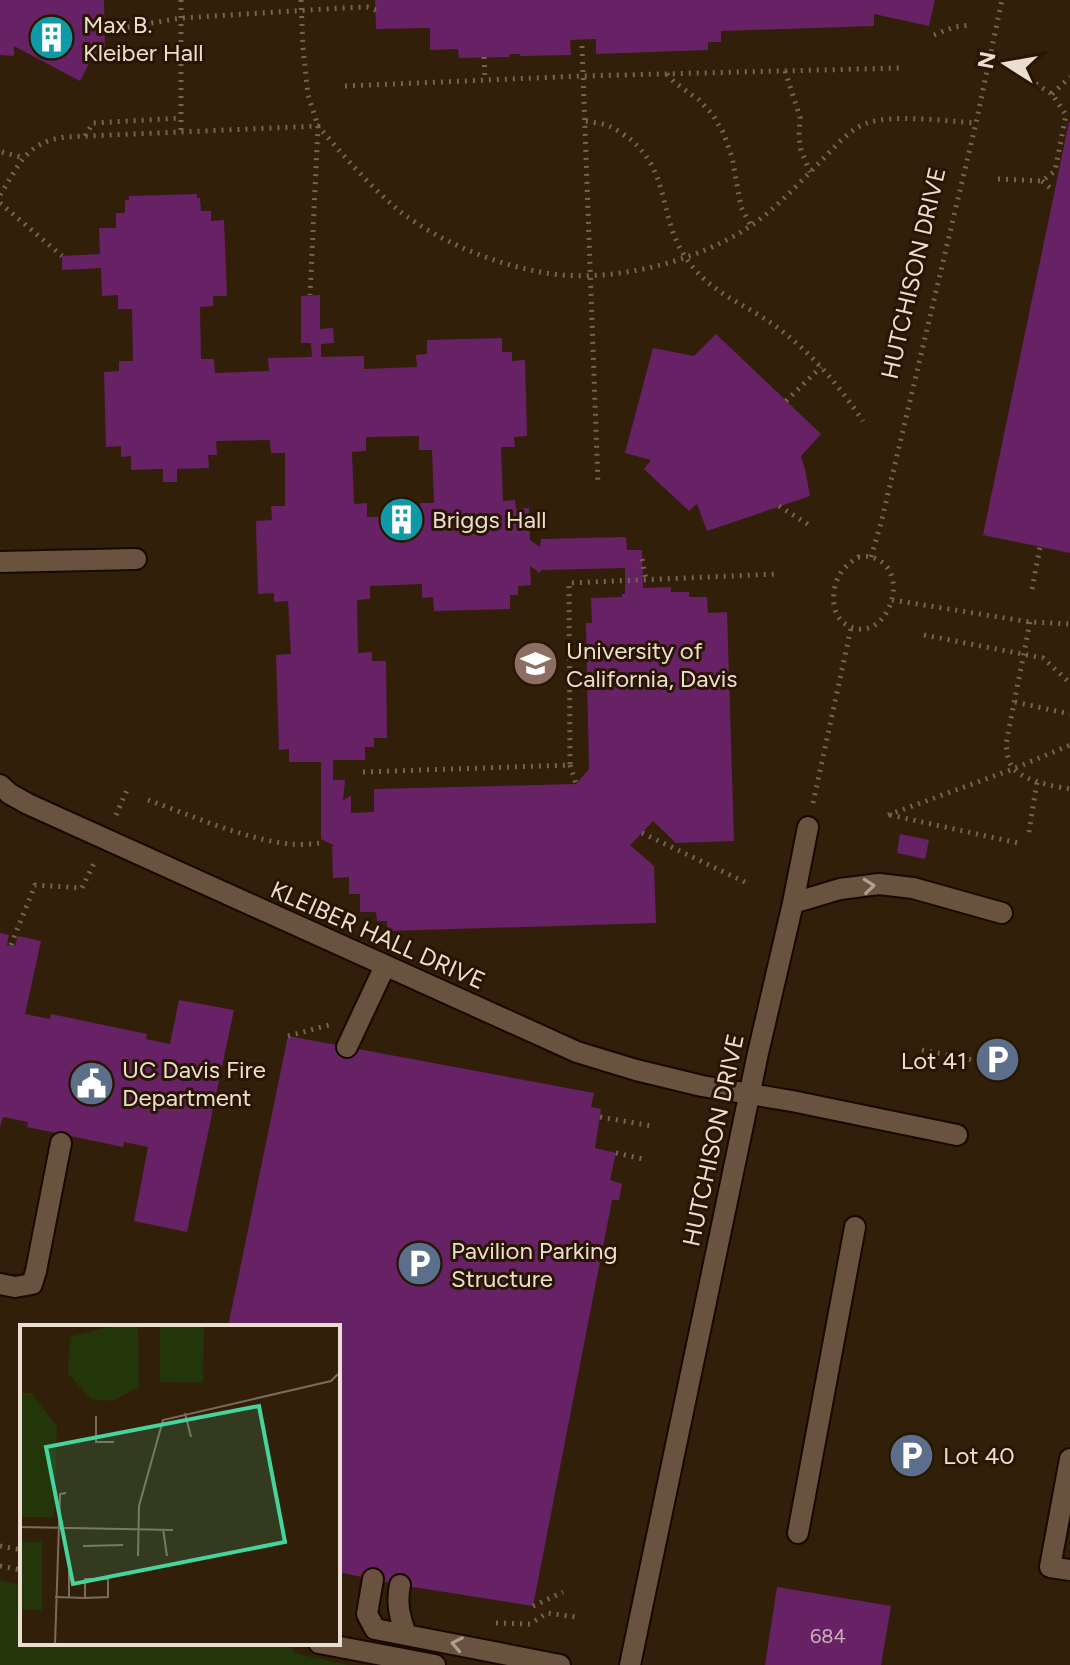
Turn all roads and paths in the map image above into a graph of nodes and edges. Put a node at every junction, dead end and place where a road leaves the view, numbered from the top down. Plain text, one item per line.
1 (181, 0) edge
2 (301, 0) edge
3 (1002, 0) edge
4 (301, 10) junction
5 (376, 10) dead end
6 (181, 18) junction
7 (970, 25) dead end
8 (104, 31) dead end
9 (934, 35) dead end
10 (582, 46) dead end
11 (484, 57) dead end
12 (900, 68) dead end
13 (785, 71) junction
14 (667, 74) junction
15 (1022, 75) dead end
16 (583, 76) junction
17 (1070, 77) edge
18 (485, 80) junction
19 (345, 86) dead end
20 (1052, 94) junction
21 (1070, 102) edge
22 (1058, 103) junction
23 (181, 118) junction
24 (585, 121) junction
25 (976, 123) junction
26 (318, 126) junction
27 (181, 132) junction
28 (85, 136) junction
29 (2, 152) edge
30 (24, 158) junction
31 (810, 172) junction
32 (998, 179) dead end
33 (1042, 181) junction
34 (1054, 191) dead end
35 (0, 195) edge
36 (0, 203) edge
37 (751, 226) junction
38 (62, 256) dead end
39 (686, 258) junction
40 (590, 275) junction
41 (310, 295) dead end
42 (821, 367) junction
43 (786, 401) dead end
44 (863, 421) dead end
45 (598, 485) dead end
46 (779, 506) dead end
47 (812, 527) dead end
48 (1040, 547) dead end
49 (871, 557) junction
50 (136, 559) dead end
51 (642, 559) dead end
52 (0, 562) edge
53 (778, 574) dead end
54 (646, 580) junction
55 (1032, 589) dead end
56 (892, 600) junction
57 (1030, 622) junction
58 (1070, 624) edge
59 (851, 628) junction
60 (924, 635) dead end
61 (1024, 655) junction
62 (1070, 683) edge
63 (1015, 702) junction
64 (1070, 714) edge
65 (1070, 745) edge
66 (570, 765) junction
67 (1013, 769) junction
68 (363, 772) dead end
69 (1037, 782) junction
70 (576, 784) dead end
71 (0, 785) edge
72 (1070, 789) edge
73 (127, 790) dead end
74 (148, 800) dead end
75 (808, 827) joint
76 (1029, 832) dead end
77 (642, 833) dead end
78 (105, 840) junction
79 (321, 843) dead end
80 (1018, 843) dead end
81 (749, 884) dead end
82 (793, 903) junction
83 (1002, 913) dead end
84 (11, 945) dead end
85 (385, 966) junction
86 (347, 1047) dead end
87 (922, 1050) dead end
88 (973, 1060) dead end
89 (750, 1093) junction
90 (600, 1117) dead end
91 (652, 1126) dead end
92 (957, 1135) dead end
93 (61, 1143) dead end
94 (616, 1153) dead end
95 (643, 1159) dead end
96 (855, 1227) dead end
97 (0, 1284) edge
98 (1070, 1459) edge
99 (798, 1533) dead end
100 (0, 1546) edge
101 (20, 1550) edge
102 (0, 1566) edge
103 (20, 1570) edge
104 (1070, 1570) edge
105 (373, 1579) dead end
106 (400, 1585) dead end
107 (563, 1592) dead end
108 (533, 1606) dead end
109 (576, 1617) dead end
110 (486, 1627) dead end
111 (406, 1635) junction
112 (330, 1645) edge
113 (435, 1665) edge
114 (560, 1665) edge
115 (630, 1665) edge

1 - 6 path
2 - 4 path
3 - 25 path, HUTCHISON DRIVE
4 - 5 path
4 - 6 path
4 - 26 path
6 - 8 path
6 - 23 path
7 - 9 path
10 - 16 path
11 - 18 path
12 - 13 path
13 - 14 path
13 - 31 path
14 - 16 path
14 - 37 path
15 - 20 path
16 - 18 path
16 - 24 path
17 - 20 path
18 - 19 path
20 - 22 path
21 - 22 path
22 - 33 path
23 - 27 path
23 - 28 path
24 - 39 path
24 - 40 path
25 - 31 path
25 - 49 path, HUTCHISON DRIVE
26 - 27 path
26 - 40 path
26 - 41 path
27 - 28 path
28 - 30 path
29 - 30 path
30 - 35 path
31 - 37 path
32 - 33 path
33 - 34 path
36 - 38 path
37 - 39 path
39 - 40 path
39 - 42 path
40 - 45 path
42 - 43 path
42 - 44 path
46 - 47 path
48 - 55 path
49 - 56 path
49 - 59 path
50 - 52 street
51 - 54 path
53 - 54 path
54 - 66 path
56 - 57 path
56 - 59 path
57 - 58 path
57 - 61 path
59 - 75 path
60 - 61 path
61 - 62 path
61 - 63 path
63 - 64 path
63 - 67 path
65 - 67 path
66 - 68 path
66 - 70 path
67 - 69 path
67 - 80 path
69 - 72 path
69 - 76 path
71 - 78 street, KLEIBER HALL DRIVE
73 - 78 path
74 - 79 path
75 - 82 street, HUTCHISON DRIVE
77 - 81 path
78 - 84 path
78 - 85 street, KLEIBER HALL DRIVE
82 -> 83 street
82 - 89 street, HUTCHISON DRIVE
85 - 86 street
85 - 89 street, KLEIBER HALL DRIVE
87 - 88 path
89 - 92 street, KLEIBER HALL DRIVE
89 - 115 street, HUTCHISON DRIVE
90 - 91 path
93 - 97 street
94 - 95 path
96 - 99 street
98 - 104 street
100 - 101 path
102 - 103 path
105 - 111 street
106 - 111 street
107 - 108 path
109 - 110 path
114 -> 111 street
112 - 113 street

